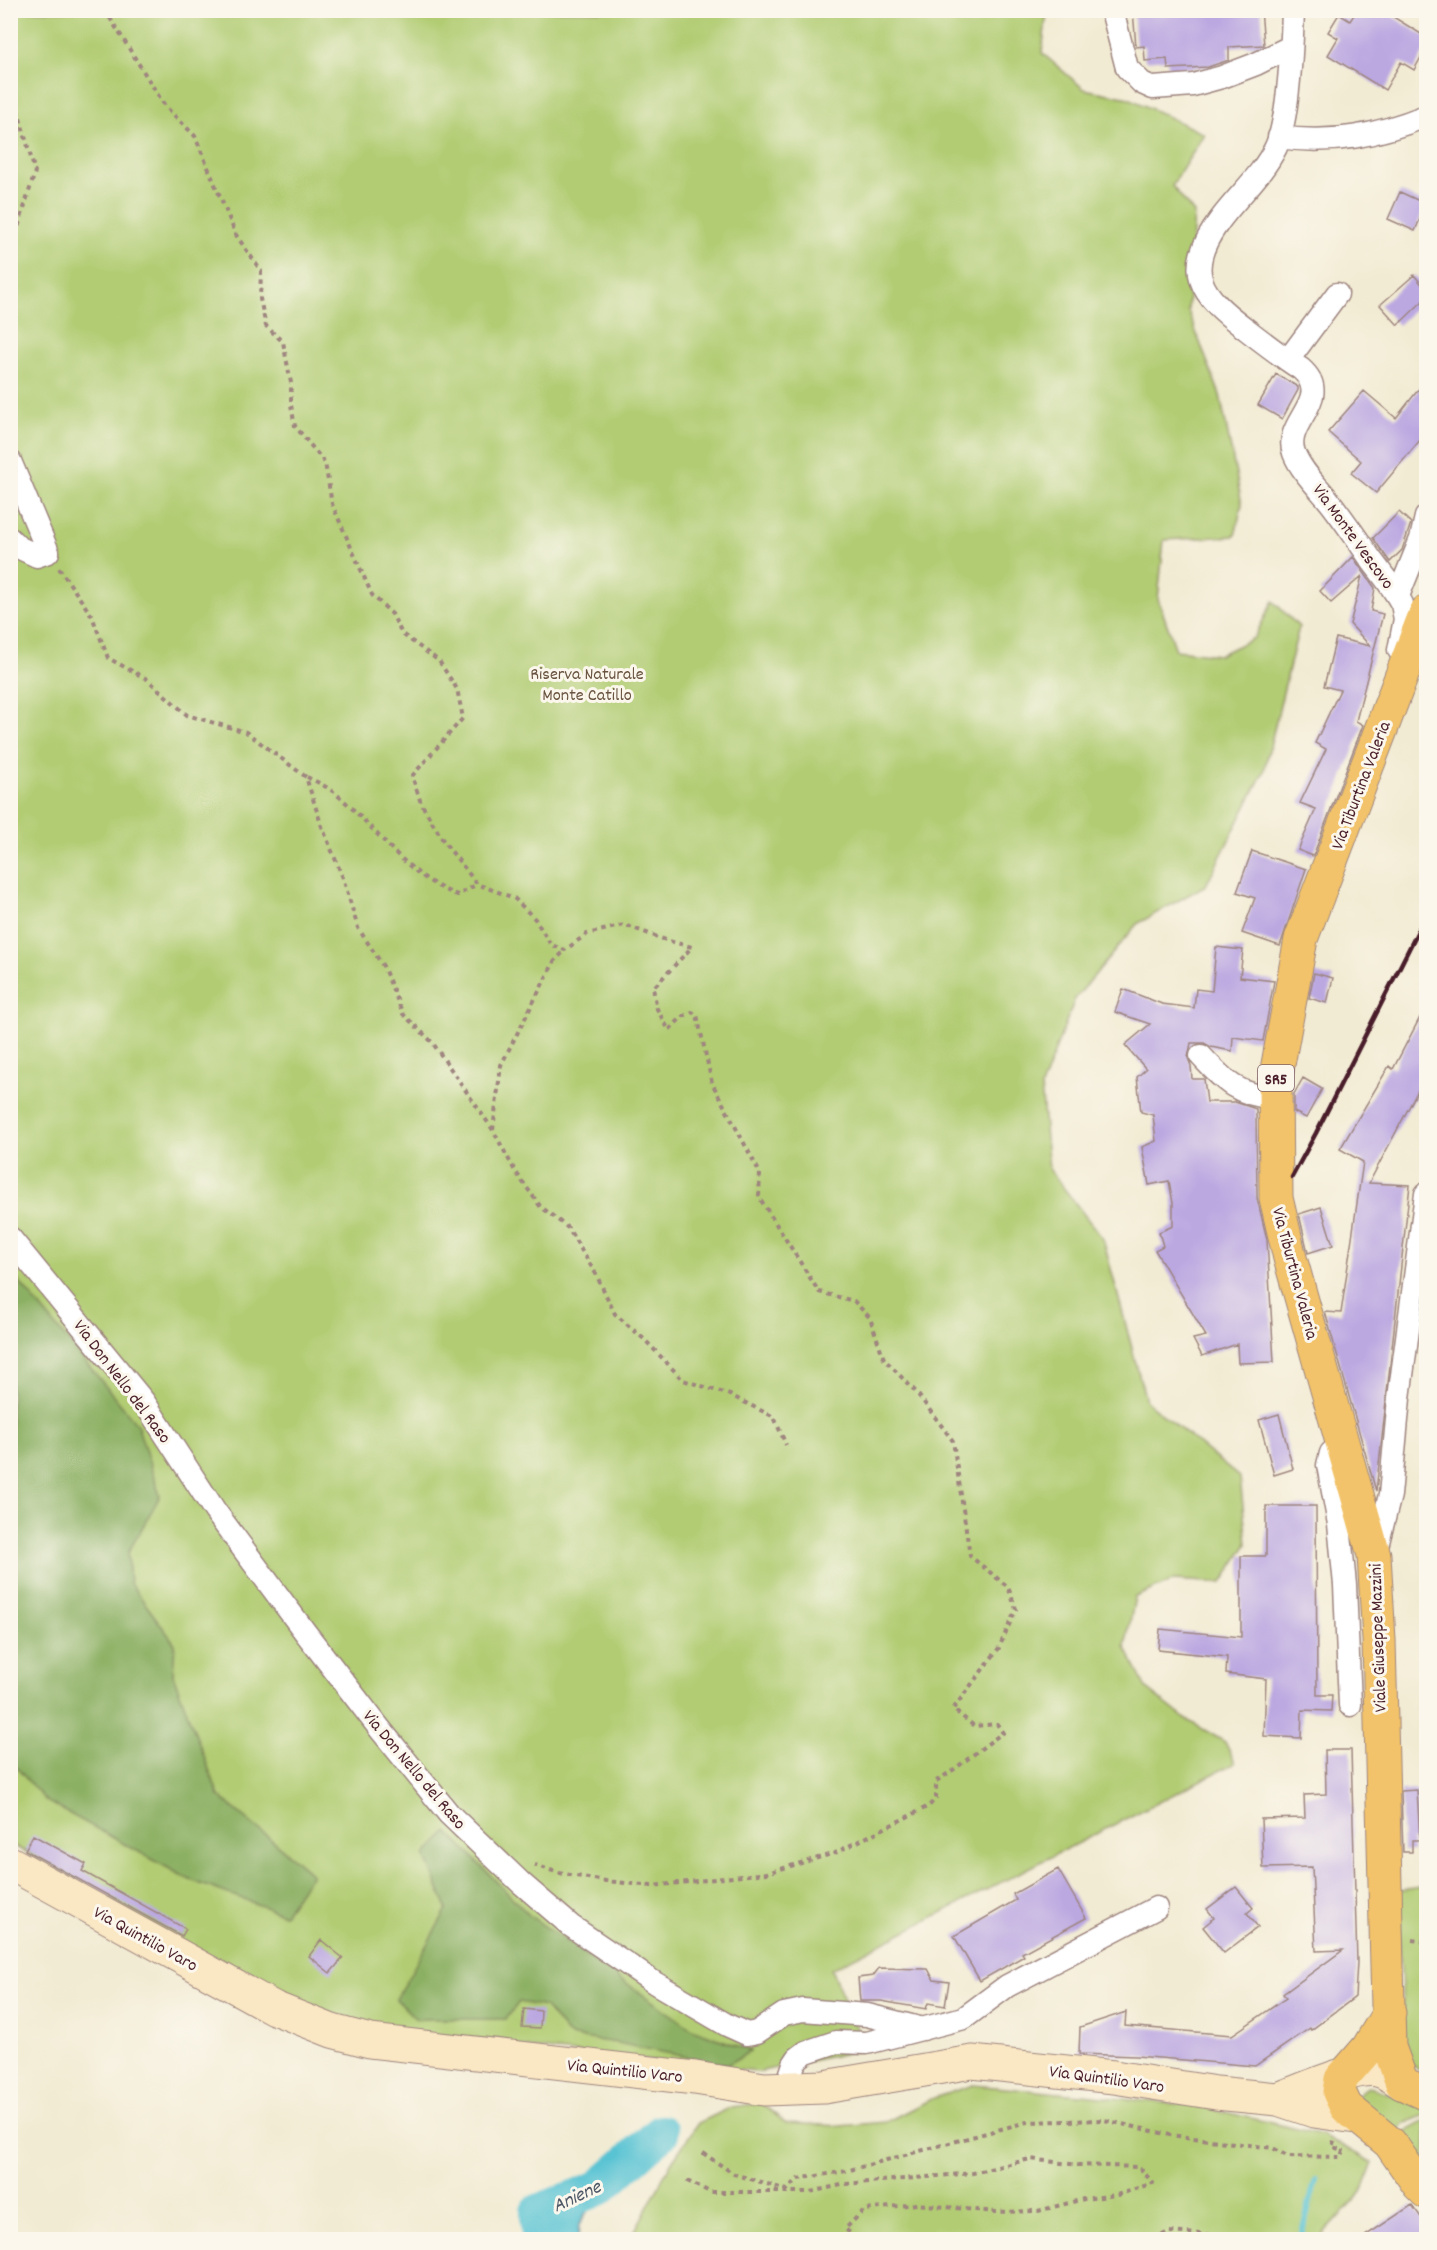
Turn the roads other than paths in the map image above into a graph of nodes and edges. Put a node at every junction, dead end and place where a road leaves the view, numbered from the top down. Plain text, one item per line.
1 (1112, 10) edge
2 (1293, 10) edge
3 (1290, 47) junction
4 (1426, 116) edge
5 (1279, 137) junction
6 (1337, 294) dead end
7 (1287, 360) junction
8 (10, 461) edge
9 (1426, 517) edge
10 (10, 539) edge
11 (1398, 596) junction
12 (1426, 612) edge
13 (1380, 729) junction
14 (1201, 1056) dead end
15 (1275, 1098) junction
16 (1426, 1194) edge
17 (10, 1238) edge
18 (1344, 1442) junction
19 (1374, 1555) junction
20 (1350, 1705) dead end
21 (10, 1863) edge
22 (1156, 1908) dead end
23 (1389, 2013) junction
24 (923, 2029) junction
25 (1344, 2075) junction
26 (786, 2088) junction
27 (1414, 2088) edge
28 (1278, 2098) junction
29 (1349, 2116) junction
30 (1426, 2192) edge

1 - 3 street
2 - 3 street, Via Monte Vescovo
3 - 5 street, Via Monte Vescovo
4 - 5 street
5 - 7 street, Via Monte Vescovo
6 - 7 street
7 - 11 street, Via Monte Vescovo
8 - 10 street
9 - 11 street
11 - 13 street, Via Monte Vescovo
12 - 13 main road, Via Tiburtina Valeria / SR5
13 - 15 main road, Via Tiburtina Valeria / SR5
14 - 15 street
15 - 18 main road, Via Tiburtina Valeria / SR5
16 - 19 street, Viale Giuseppe Mazzini
17 - 24 street, Via Don Nello del Raso
18 - 19 main road, Via Tiburtina Valeria / SR5
18 - 20 street
19 - 23 main road, Viale Giuseppe Mazzini
21 - 26 main road, Via Quintilio Varo
22 - 24 street
23 - 25 main road
23 - 27 main road, Viale Giuseppe Mazzini
24 - 26 street
25 - 27 main road
25 - 28 main road
25 - 29 main road
26 - 28 main road, Via Quintilio Varo
28 - 29 main road
29 - 30 main road

